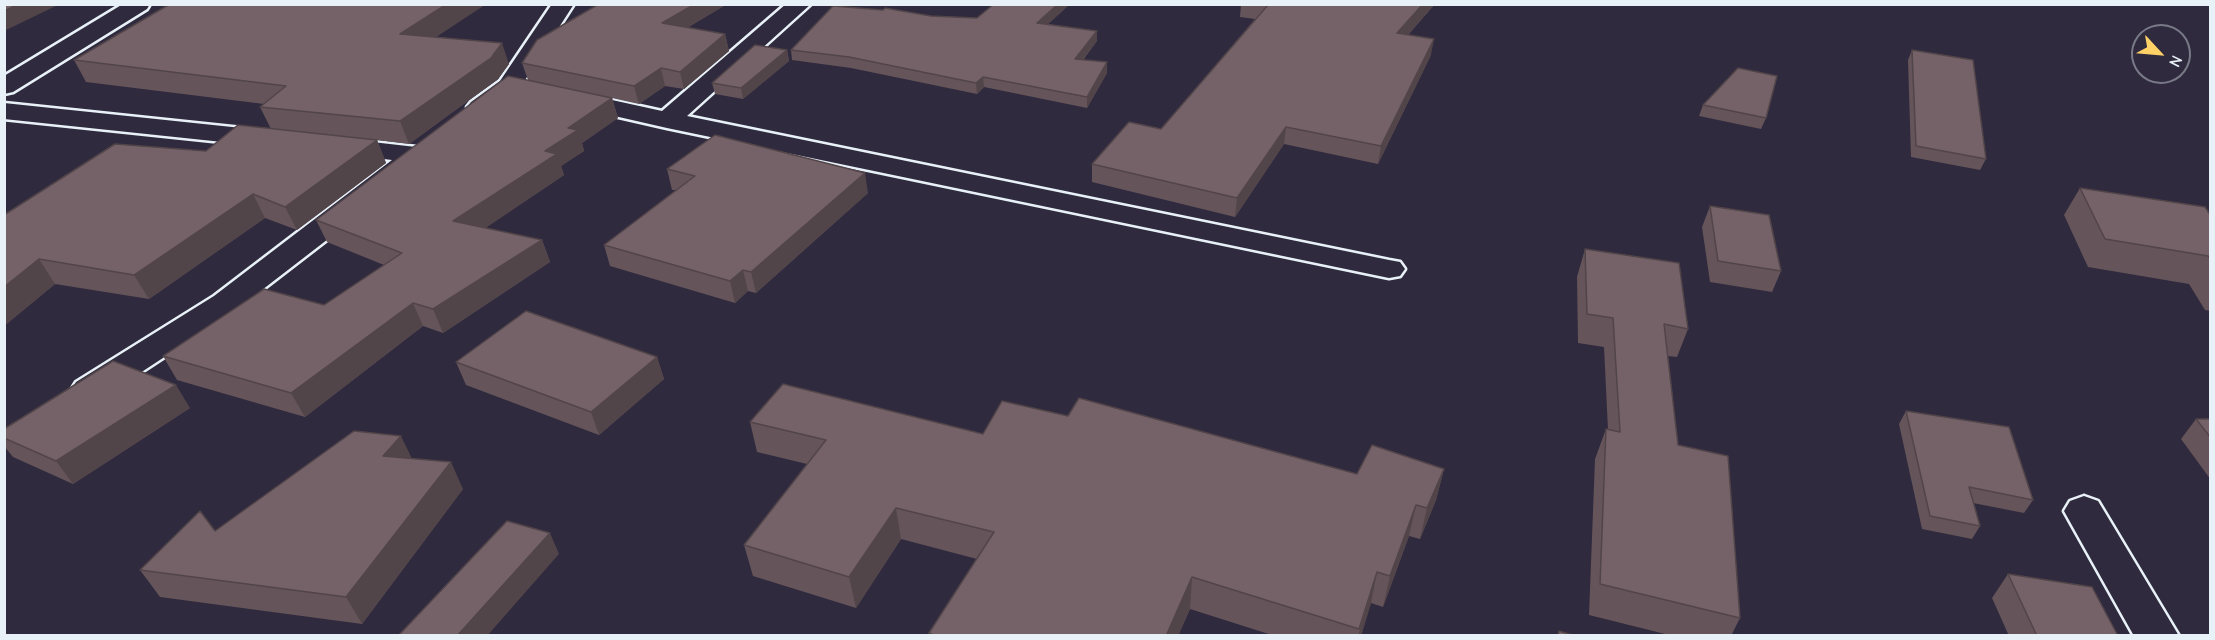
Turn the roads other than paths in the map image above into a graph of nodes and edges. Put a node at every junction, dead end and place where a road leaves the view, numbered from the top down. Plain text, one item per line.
1 (139, 4) edge
2 (563, 4) edge
3 (800, 4) edge
4 (4, 87) edge
5 (531, 90) junction
6 (4, 111) edge
7 (462, 120) edge
8 (667, 120) junction
9 (1389, 269) dead end
10 (64, 406) edge
11 (2084, 511) dead end
12 (2157, 636) edge

1 - 4 street
2 - 5 street
3 - 8 street
5 - 7 street
5 - 8 street
6 - 10 street
8 - 9 street
11 - 12 street

